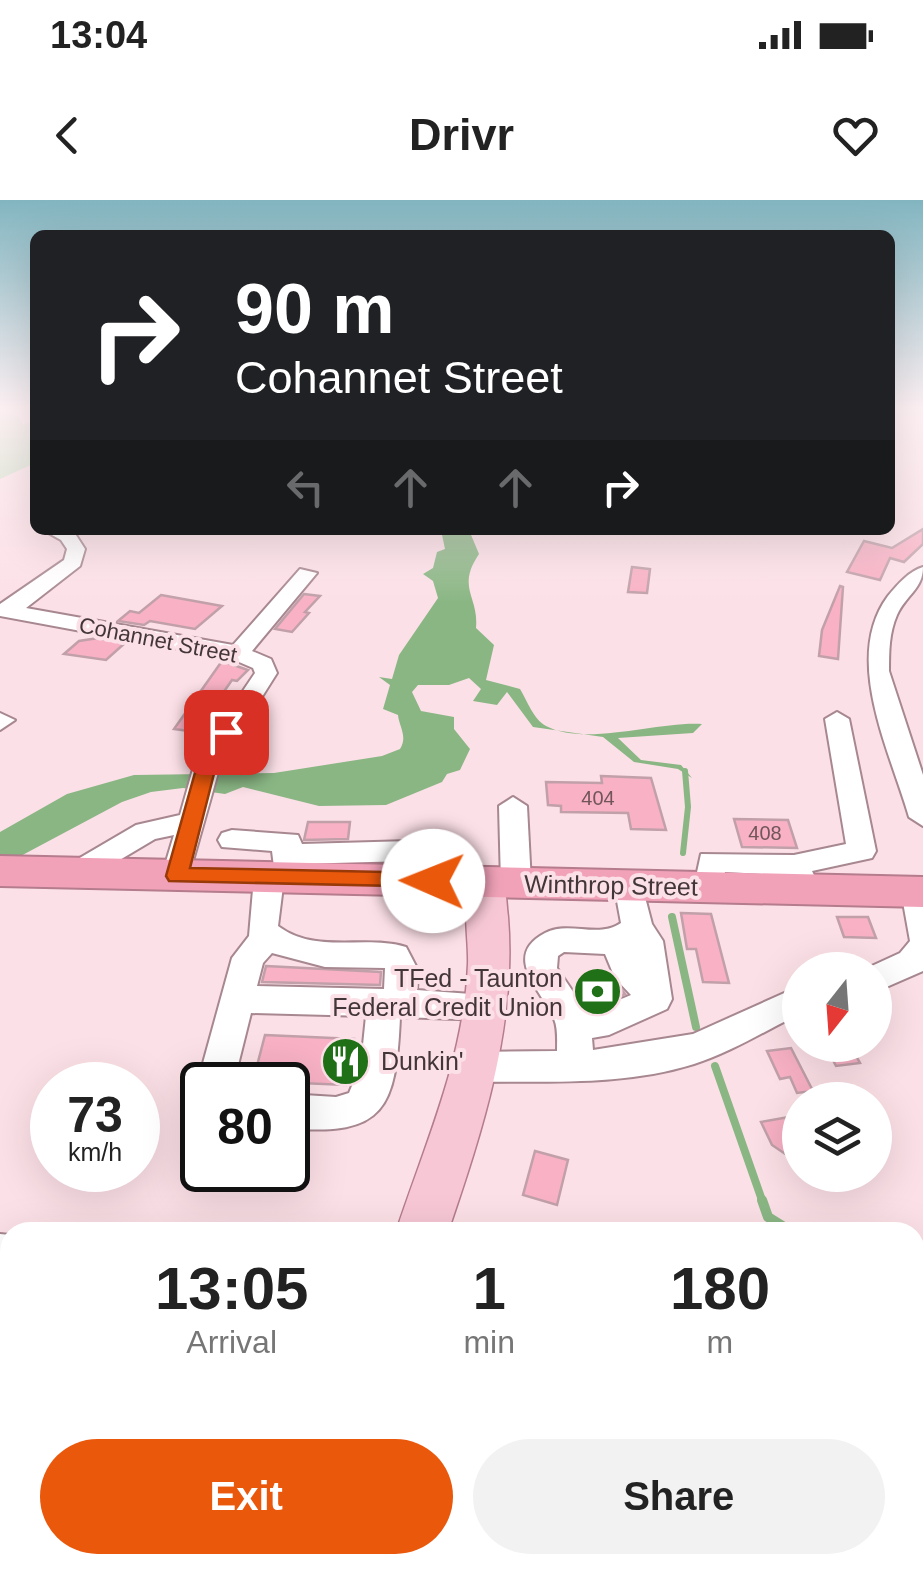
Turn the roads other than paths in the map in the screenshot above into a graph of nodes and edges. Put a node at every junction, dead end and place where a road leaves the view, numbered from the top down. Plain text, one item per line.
1 (65, 535) edge
2 (306, 573) dead end
3 (923, 573) edge
4 (4, 611) edge
5 (238, 654) junction
6 (837, 719) dead end
7 (513, 806) dead end
8 (195, 816) junction
9 (923, 817) edge
10 (232, 840) dead end
11 (446, 850) dead end
12 (408, 865) junction
13 (278, 870) junction
14 (0, 871) edge
15 (76, 873) junction
16 (177, 876) junction
17 (800, 877) junction
18 (501, 883) junction
19 (629, 885) junction
20 (920, 891) edge
21 (627, 935) junction
22 (268, 937) junction
23 (923, 937) edge
24 (236, 999) junction
25 (392, 1003) junction
26 (486, 1006) junction
27 (782, 1008) edge
28 (573, 1020) junction
29 (221, 1062) edge
30 (576, 1065) junction
31 (478, 1067) junction
32 (310, 1112) edge
33 (425, 1222) edge

1 - 4 street
2 - 5 street
3 - 9 street
4 - 5 street, Cohannet Street
5 - 8 street, Cohannet Street
6 - 17 street
7 - 18 street
8 - 15 street
8 - 16 street, Cohannet Street
10 - 13 street
11 - 12 street
12 - 13 highway, Winthrop Street
12 - 18 highway, Winthrop Street
13 - 16 highway, Winthrop Street
13 - 22 street
14 - 15 highway, Winthrop Street
15 - 16 highway, Winthrop Street
17 - 19 highway, Winthrop Street
17 - 20 highway, Winthrop Street
18 - 19 highway, Winthrop Street
18 - 26 main road
19 - 21 street
20 - 23 street
21 - 28 street
21 - 28 street
22 - 24 street
22 - 25 street
24 - 25 street
24 - 29 street
25 - 26 street
25 - 32 street
26 - 31 main road
27 - 30 street
28 - 30 street
30 - 31 street
31 - 33 main road

